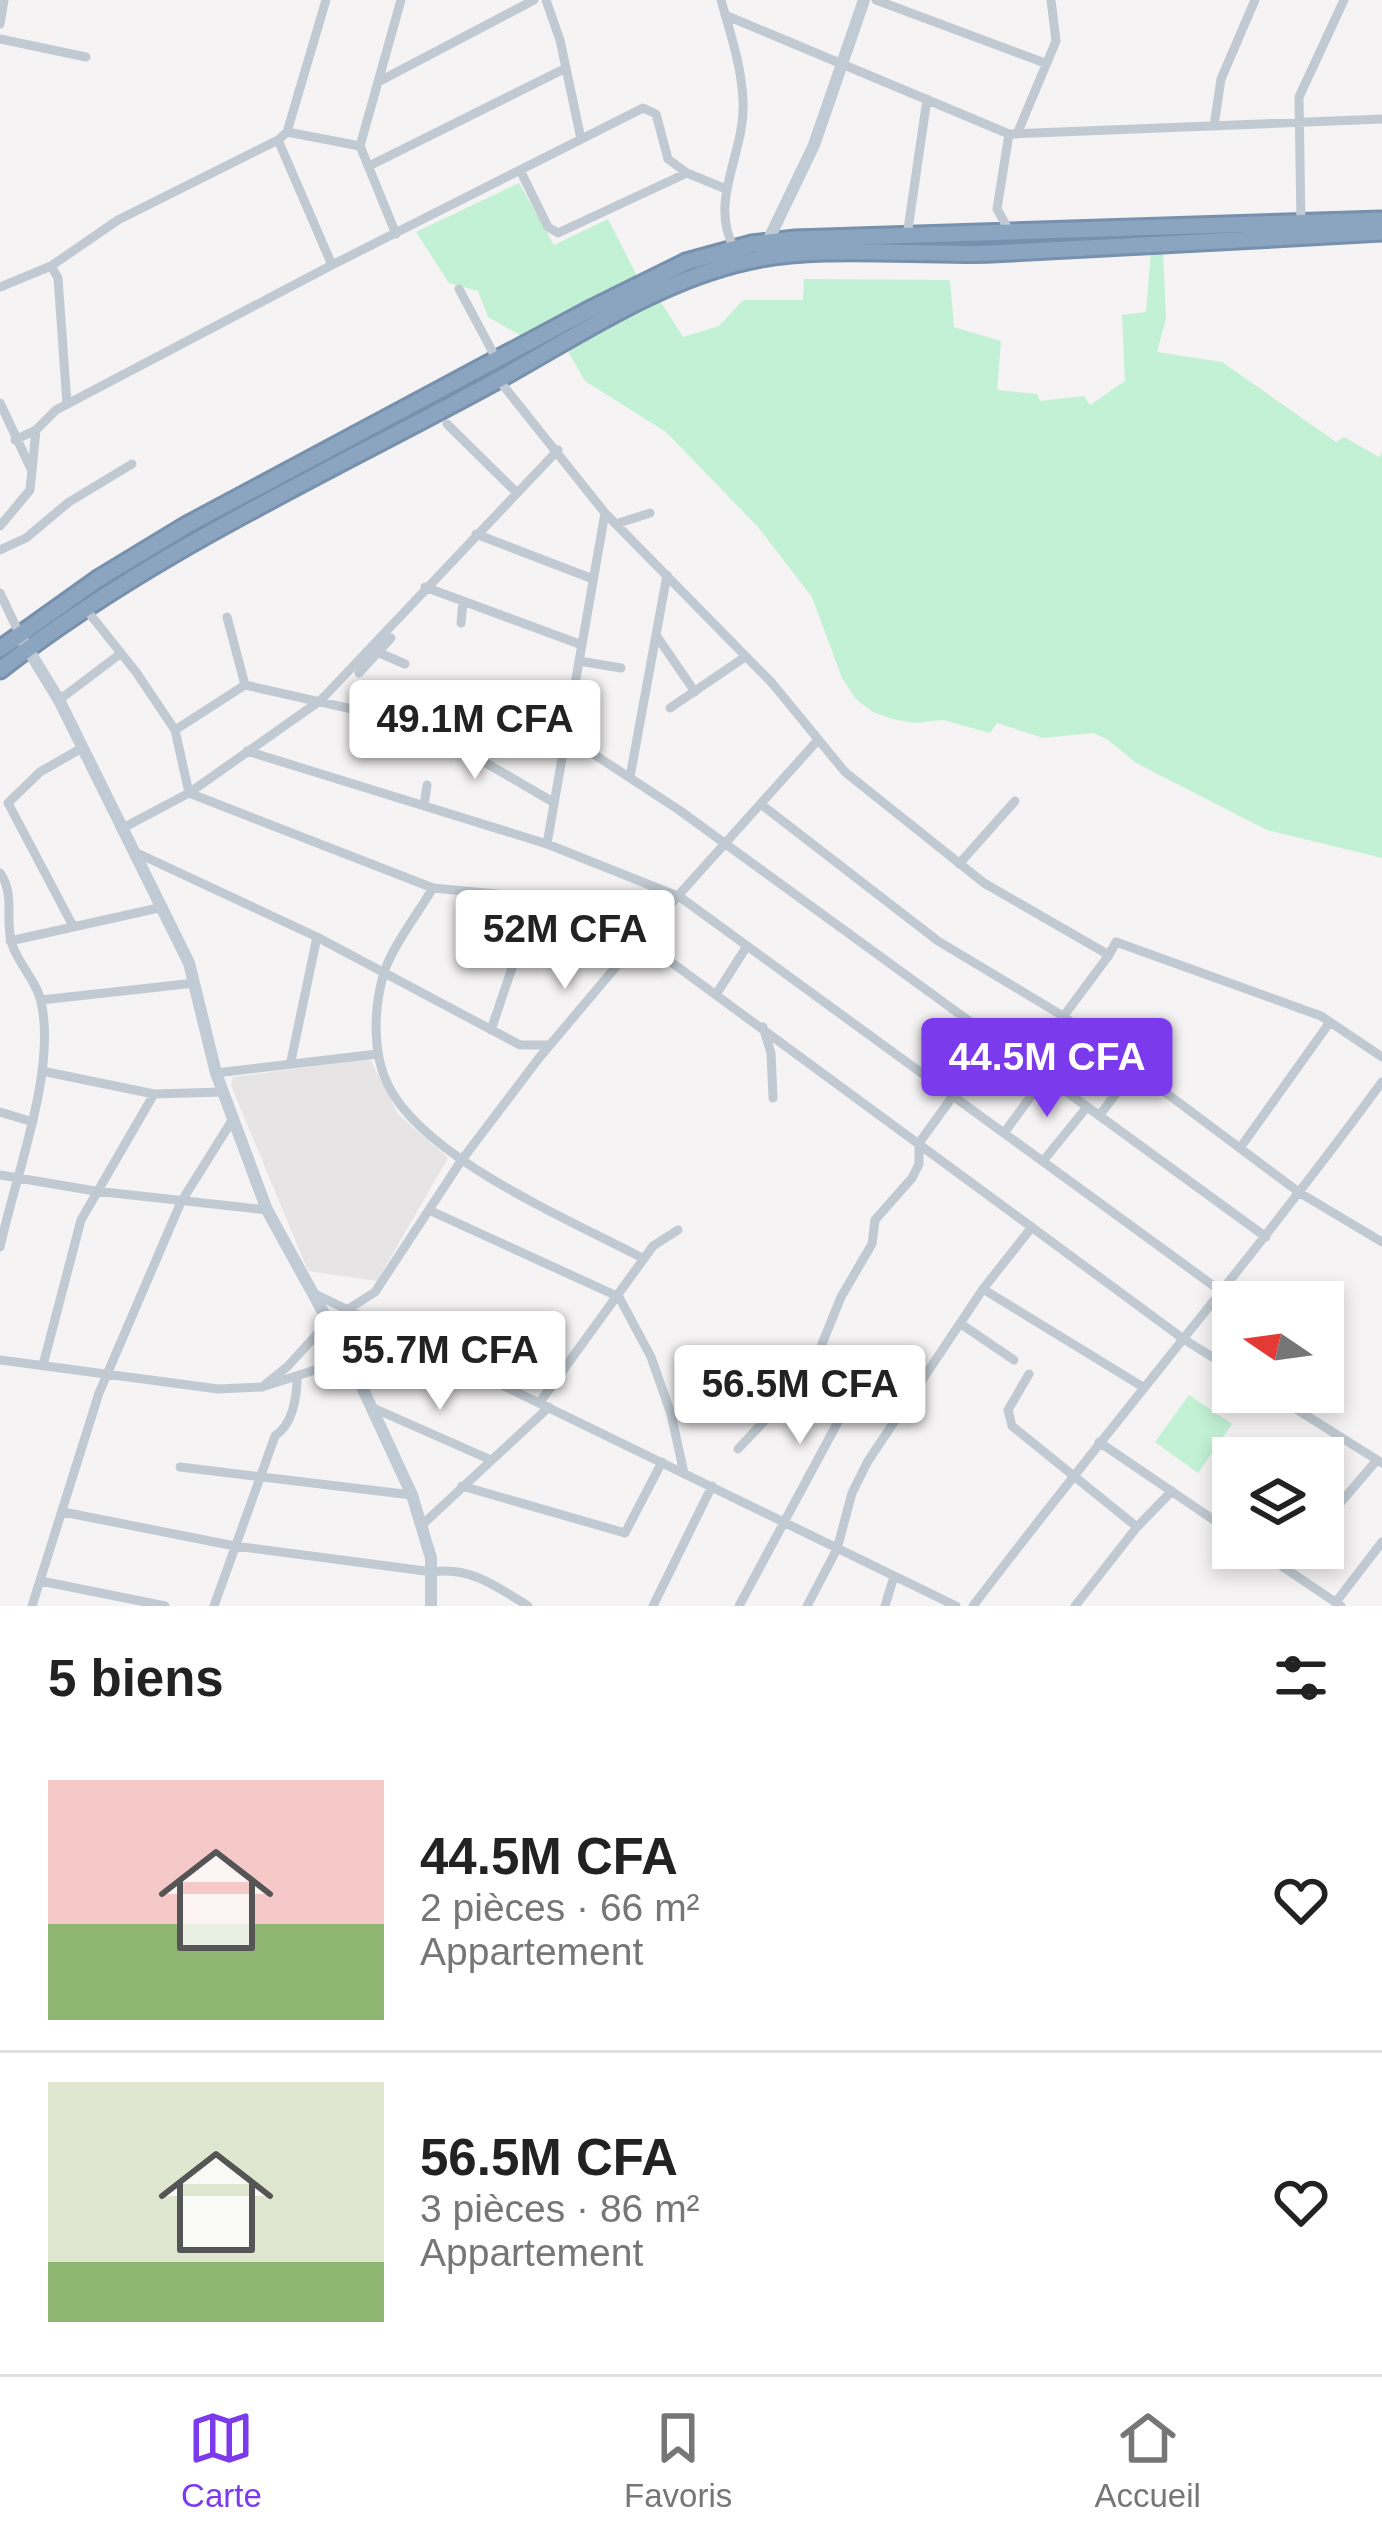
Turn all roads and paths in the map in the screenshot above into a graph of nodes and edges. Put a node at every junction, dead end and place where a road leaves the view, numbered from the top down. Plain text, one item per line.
1 (4, 0) edge
2 (326, 0) edge
3 (401, 0) edge
4 (534, 0) edge
5 (546, 0) edge
6 (721, 0) edge
7 (864, 0) edge
8 (876, 0) edge
9 (1051, 0) edge
10 (1243, 0) edge
11 (1255, 0) edge
12 (1344, 0) edge
13 (725, 15) junction
14 (0, 24) edge
15 (0, 39) edge
16 (86, 57) dead end
17 (844, 62) junction
18 (1045, 63) junction
19 (564, 69) junction
20 (378, 82) junction
21 (928, 99) junction
22 (1381, 117) edge
23 (1300, 123) junction
24 (1214, 126) junction
25 (1013, 134) junction
26 (282, 136) junction
27 (581, 139) junction
28 (361, 146) junction
29 (369, 166) junction
30 (521, 172) junction
31 (687, 173) junction
32 (726, 189) junction
33 (1382, 220) edge
34 (1301, 225) junction
35 (1382, 232) edge
36 (396, 234) junction
37 (1012, 234) junction
38 (907, 238) junction
39 (767, 243) junction
40 (734, 248) junction
41 (332, 265) junction
42 (51, 266) junction
43 (0, 287) edge
44 (459, 289) dead end
45 (497, 360) junction
46 (498, 380) junction
47 (0, 403) edge
48 (68, 404) junction
49 (447, 424) dead end
50 (36, 430) junction
51 (15, 440) junction
52 (558, 450) junction
53 (132, 464) dead end
54 (32, 471) junction
55 (515, 491) junction
56 (604, 513) junction
57 (650, 513) dead end
58 (616, 524) junction
59 (0, 526) edge
60 (476, 534) junction
61 (0, 550) edge
62 (667, 574) junction
63 (593, 579) junction
64 (425, 586) junction
65 (0, 593) edge
66 (463, 601) junction
67 (85, 608) junction
68 (227, 617) dead end
69 (460, 623) dead end
70 (656, 635) junction
71 (391, 638) dead end
72 (24, 642) junction
73 (582, 646) junction
74 (0, 650) edge
75 (374, 650) junction
76 (120, 654) junction
77 (745, 658) junction
78 (579, 662) junction
79 (405, 664) dead end
80 (621, 668) dead end
81 (0, 670) edge
82 (359, 674) dead end
83 (245, 685) junction
84 (456, 687) dead end
85 (694, 692) junction
86 (59, 700) junction
87 (321, 700) junction
88 (670, 708) dead end
89 (529, 719) dead end
90 (175, 730) junction
91 (431, 731) junction
92 (566, 736) junction
93 (817, 741) junction
94 (82, 748) junction
95 (247, 751) junction
96 (630, 777) junction
97 (427, 785) dead end
98 (189, 793) junction
99 (1015, 801) dead end
100 (553, 802) junction
101 (762, 805) junction
102 (424, 806) junction
103 (121, 829) junction
104 (547, 844) junction
105 (727, 844) junction
106 (132, 851) junction
107 (959, 864) junction
108 (0, 873) edge
109 (434, 888) junction
110 (680, 897) junction
111 (163, 907) junction
112 (73, 926) junction
113 (317, 937) junction
114 (641, 937) junction
115 (10, 941) junction
116 (747, 946) junction
117 (1109, 955) junction
118 (515, 956) dead end
119 (383, 974) junction
120 (195, 983) junction
121 (717, 993) junction
122 (41, 1000) junction
123 (1064, 1016) junction
124 (1330, 1022) junction
125 (763, 1028) junction
126 (491, 1030) junction
127 (520, 1045) junction
128 (550, 1045) junction
129 (377, 1054) junction
130 (1382, 1057) edge
131 (291, 1061) junction
132 (1028, 1064) junction
133 (1134, 1070) junction
134 (42, 1071) junction
135 (216, 1072) junction
136 (528, 1072) junction
137 (1045, 1077) junction
138 (1382, 1082) edge
139 (223, 1091) junction
140 (154, 1094) junction
141 (953, 1096) junction
142 (773, 1098) dead end
143 (1087, 1107) junction
144 (0, 1112) edge
145 (1099, 1116) junction
146 (233, 1119) junction
147 (33, 1122) junction
148 (1004, 1133) junction
149 (919, 1143) junction
150 (1240, 1148) junction
151 (461, 1161) junction
152 (1043, 1161) junction
153 (0, 1175) edge
154 (15, 1178) junction
155 (95, 1191) junction
156 (1300, 1193) junction
157 (181, 1202) junction
158 (267, 1210) junction
159 (431, 1211) junction
160 (1032, 1227) junction
161 (678, 1230) dead end
162 (1266, 1237) junction
163 (1382, 1242) edge
164 (0, 1246) edge
165 (644, 1259) junction
166 (1231, 1281) edge
167 (1212, 1285) edge
168 (983, 1289) junction
169 (375, 1292) junction
170 (313, 1293) junction
171 (619, 1297) junction
172 (1212, 1305) edge
173 (347, 1307) junction
174 (372, 1320) junction
175 (328, 1322) junction
176 (961, 1324) junction
177 (1185, 1340) junction
178 (1212, 1357) edge
179 (349, 1359) junction
180 (0, 1360) edge
181 (1014, 1360) dead end
182 (43, 1365) junction
183 (107, 1374) junction
184 (1029, 1374) dead end
185 (297, 1377) junction
186 (262, 1387) junction
187 (1144, 1387) junction
188 (854, 1392) dead end
189 (545, 1405) junction
190 (371, 1407) junction
191 (1302, 1413) edge
192 (1100, 1442) junction
193 (738, 1449) dead end
194 (491, 1460) junction
195 (1379, 1461) edge
196 (662, 1462) junction
197 (180, 1467) dead end
198 (684, 1472) junction
199 (1072, 1474) junction
200 (260, 1477) junction
201 (462, 1486) junction
202 (712, 1486) junction
203 (1172, 1491) junction
204 (412, 1495) junction
205 (1344, 1500) edge
206 (63, 1512) junction
207 (1212, 1519) edge
208 (786, 1523) junction
209 (423, 1524) junction
210 (1137, 1527) junction
211 (1382, 1542) edge
212 (236, 1546) junction
213 (837, 1549) junction
214 (1286, 1569) edge
215 (433, 1572) junction
216 (893, 1576) junction
217 (41, 1582) junction
218 (519, 1603) edge
219 (1338, 1604) edge
220 (32, 1606) edge
221 (165, 1606) edge
222 (214, 1606) edge
223 (431, 1606) edge
224 (653, 1606) edge
225 (739, 1606) edge
226 (807, 1606) edge
227 (886, 1606) edge
228 (956, 1606) edge
229 (973, 1606) edge
230 (1076, 1606) edge

1 - 14 street
2 - 26 street
3 - 20 street
4 - 20 street
5 - 19 street
6 - 13 street
7 - 17 main road
8 - 18 street
9 - 18 street
10 - 11 street
11 - 24 street
12 - 23 street
13 - 17 street
13 - 32 street
15 - 16 street
17 - 21 street
17 - 39 main road
18 - 25 street
19 - 27 street
19 - 29 street
20 - 28 street
21 - 25 street
21 - 38 street
22 - 23 street
23 - 24 street
23 - 34 street
24 - 25 street
25 - 37 street
26 - 28 street
26 - 41 street
26 - 42 street
27 - 30 street
27 - 31 street
28 - 29 street
29 - 36 street
30 - 31 street
30 - 36 street
31 - 32 street
32 - 40 street
33 - 34 highway
34 - 37 highway
35 - 46 highway
36 - 41 street
37 - 38 highway
38 - 39 highway
39 - 40 highway
40 - 45 highway
41 - 48 street
42 - 43 street
42 - 48 street
44 - 45 street
45 - 72 highway
46 - 52 street
46 - 67 highway
47 - 51 street
48 - 50 street
49 - 55 street
50 - 51 street
50 - 54 street
51 - 54 street
52 - 55 street
52 - 56 street
53 - 61 street
54 - 59 street
55 - 60 street
56 - 58 street
56 - 63 street
57 - 58 street
58 - 62 street
60 - 63 street
60 - 64 street
62 - 70 street
62 - 77 street
63 - 73 street
64 - 66 street
64 - 75 street
65 - 72 street
66 - 69 street
66 - 73 street
67 - 72 highway
67 - 76 street
68 - 83 street
70 - 85 street
70 - 96 street
71 - 75 street
72 - 74 highway
72 - 81 highway
72 - 86 main road
73 - 78 street
75 - 79 street
75 - 82 street
75 - 87 street
76 - 86 street
76 - 90 street
77 - 85 street
77 - 93 street
78 - 80 street
78 - 92 street
83 - 87 street
83 - 90 street
84 - 91 street
85 - 88 street
86 - 94 main road
87 - 91 street
87 - 95 street
89 - 92 street
90 - 98 street
91 - 100 street
92 - 96 street
92 - 100 street
93 - 101 street
93 - 107 street
94 - 103 main road
94 - 112 street
95 - 98 street
95 - 102 street
96 - 105 street
97 - 102 street
98 - 103 street
98 - 109 street
99 - 107 street
100 - 104 street
101 - 105 street
101 - 123 street
102 - 104 street
103 - 106 main road
104 - 110 street
105 - 110 street
105 - 132 street
106 - 111 main road
106 - 113 street
107 - 117 street
108 - 115 street
109 - 114 street
109 - 119 street
110 - 114 street
110 - 116 street
111 - 112 street
111 - 120 main road
112 - 115 street
113 - 119 street
113 - 131 street
114 - 121 street
114 - 128 street
115 - 122 street
116 - 121 street
116 - 141 street
117 - 123 street
117 - 124 street
118 - 126 street
119 - 126 street
119 - 129 street
120 - 122 street
120 - 135 main road
121 - 125 street
122 - 134 street
123 - 132 street
123 - 133 street
124 - 130 street
124 - 150 street
125 - 142 street
125 - 149 street
126 - 127 street
127 - 128 street
127 - 136 street
128 - 136 street
129 - 131 street
129 - 151 street
131 - 135 street
132 - 137 street
133 - 145 street
133 - 150 street
134 - 140 street
134 - 147 street
135 - 139 main road
136 - 151 street
137 - 143 street
137 - 148 street
138 - 156 street
139 - 140 street
139 - 146 main road
140 - 155 street
141 - 148 street
141 - 149 street
143 - 145 street
143 - 152 street
144 - 147 street
145 - 162 street
146 - 157 street
146 - 158 main road
147 - 154 street
148 - 152 street
149 - 160 street
149 - 193 street
150 - 156 street
151 - 159 street
151 - 165 street
152 - 167 street
153 - 154 street
154 - 155 street
154 - 164 street
155 - 157 street
155 - 182 street
156 - 162 street
156 - 163 street
157 - 158 street
157 - 183 street
158 - 170 main road
159 - 169 street
159 - 171 street
160 - 168 street
160 - 177 street
161 - 165 street
162 - 166 street
165 - 171 street
168 - 176 street
168 - 187 street
169 - 173 street
169 - 174 street
170 - 173 street
170 - 175 main road
171 - 189 street
171 - 198 street
172 - 177 street
173 - 174 street
173 - 175 street
174 - 189 street
175 - 179 main road
175 - 186 street
176 - 181 street
176 - 213 street
177 - 178 street
177 - 187 street
179 - 185 street
179 - 190 main road
180 - 182 street
182 - 183 street
183 - 186 street
183 - 206 street
184 - 199 street
185 - 186 street
185 - 200 street
187 - 192 street
188 - 208 street
189 - 194 street
189 - 196 street
190 - 194 street
190 - 204 main road
191 - 195 street
192 - 199 street
192 - 203 street
194 - 201 street
195 - 205 street
196 - 198 street
196 - 201 street
197 - 200 street
198 - 202 street
199 - 210 street
199 - 229 street
200 - 204 street
200 - 212 street
201 - 209 street
202 - 208 street
202 - 224 street
203 - 207 street
203 - 210 street
204 - 209 main road
206 - 212 street
206 - 217 street
208 - 213 street
208 - 225 street
209 - 215 main road
210 - 230 street
211 - 219 street
212 - 215 street
212 - 222 street
213 - 216 street
213 - 226 street
214 - 219 street
215 - 218 street
215 - 223 main road
216 - 227 street
216 - 228 street
217 - 220 street
217 - 221 street

